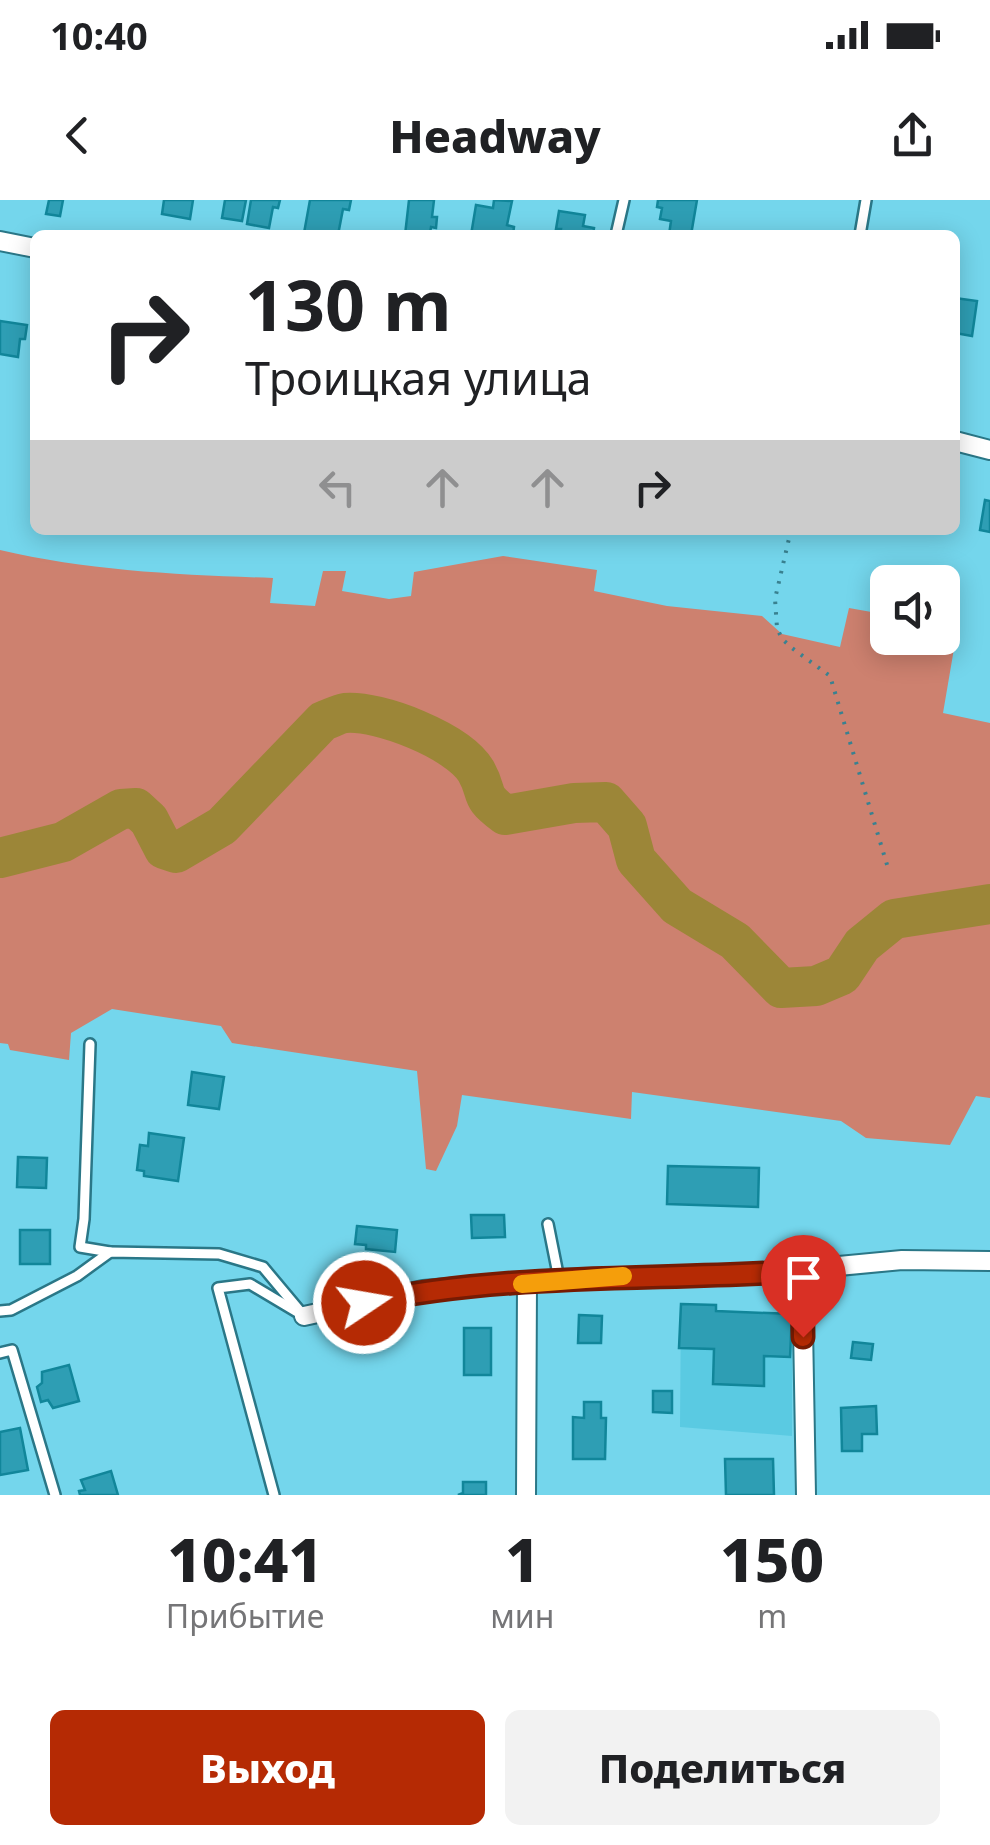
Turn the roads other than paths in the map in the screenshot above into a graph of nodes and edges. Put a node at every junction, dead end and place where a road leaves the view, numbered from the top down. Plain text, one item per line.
1 (624, 200) edge
2 (866, 200) edge
3 (617, 230) edge
4 (861, 230) edge
5 (0, 241) edge
6 (30, 247) edge
7 (960, 442) edge
8 (990, 450) edge
9 (90, 1044) dead end
10 (86, 1154) junction
11 (98, 1155) dead end
12 (548, 1224) dead end
13 (110, 1252) junction
14 (990, 1261) edge
15 (802, 1271) junction
16 (559, 1279) junction
17 (528, 1284) junction
18 (0, 1312) edge
19 (304, 1316) junction
20 (0, 1352) edge
21 (56, 1495) edge
22 (274, 1495) edge
23 (526, 1495) edge
24 (806, 1495) edge

1 - 3 lane
2 - 4 lane
5 - 6 street
7 - 8 street
9 - 10 lane
10 - 11 lane
10 - 13 lane
12 - 16 lane
13 - 18 lane
13 - 19 lane
14 - 15 street
15 - 16 street
15 - 24 street
16 - 17 street
17 - 19 street
17 - 23 street
19 - 22 lane
20 - 21 lane

